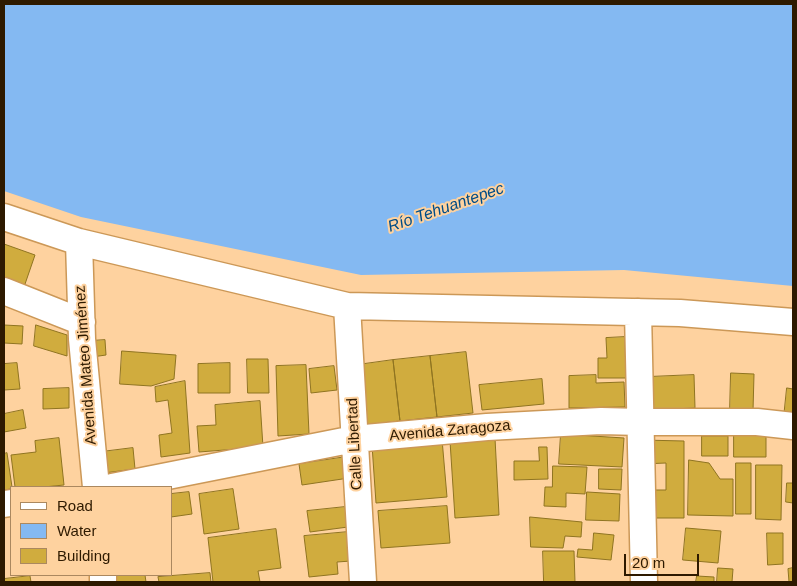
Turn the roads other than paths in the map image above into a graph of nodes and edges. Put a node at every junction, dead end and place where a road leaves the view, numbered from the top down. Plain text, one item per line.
1 (4, 217) edge
2 (79, 242) junction
3 (4, 291) edge
4 (348, 306) junction
5 (638, 312) junction
6 (82, 322) junction
7 (793, 322) edge
8 (641, 422) junction
9 (793, 426) edge
10 (354, 439) junction
11 (96, 486) edge
12 (117, 486) edge
13 (363, 582) edge
14 (644, 582) edge

1 - 2 street
2 - 4 street
2 - 6 street, Avenida Mateo Jiménez
3 - 6 street
4 - 5 street
4 - 10 street, Calle Libertad
5 - 7 street
5 - 8 street
6 - 11 street, Avenida Mateo Jiménez
8 - 9 street, Avenida Zaragoza
8 - 10 street, Avenida Zaragoza
8 - 14 street
10 - 12 street, Avenida Zaragoza
10 - 13 street, Calle Libertad

